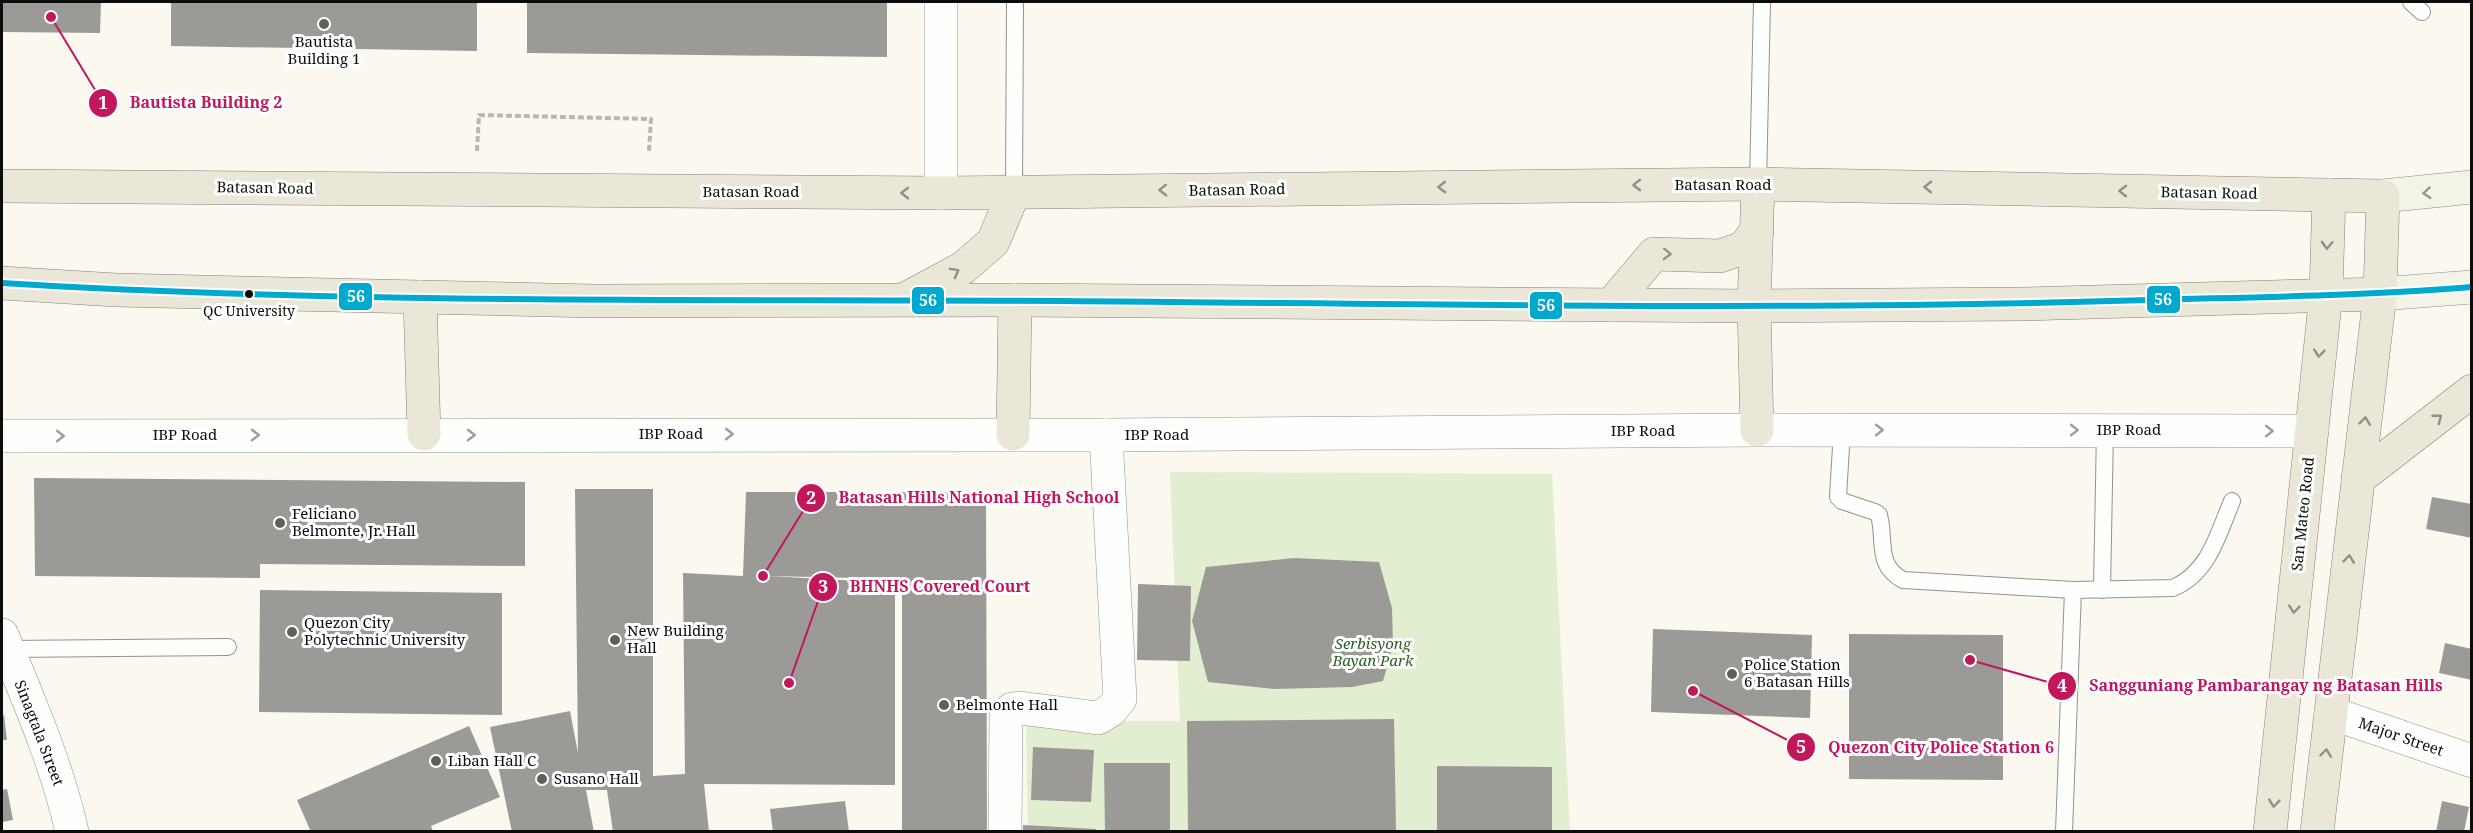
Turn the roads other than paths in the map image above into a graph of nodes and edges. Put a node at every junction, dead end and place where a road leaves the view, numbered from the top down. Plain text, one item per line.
1 (941, 2) edge
2 (1015, 2) edge
3 (1762, 2) edge
4 (1758, 184) junction
5 (2, 186) edge
6 (2472, 187) edge
7 (1014, 192) junction
8 (941, 193) junction
9 (2328, 195) junction
10 (2383, 196) junction
11 (1757, 231) junction
12 (2, 283) edge
13 (2472, 287) edge
14 (2326, 294) junction
15 (2380, 294) junction
16 (420, 297) junction
17 (903, 300) junction
18 (1015, 300) junction
19 (1611, 304) junction
20 (1754, 306) junction
21 (2471, 392) edge
22 (1757, 430) junction
23 (1842, 430) junction
24 (2106, 430) junction
25 (2312, 431) junction
26 (1013, 434) junction
27 (424, 435) junction
28 (1106, 435) junction
29 (2, 436) edge
30 (2358, 479) junction
31 (2232, 501) dead end
32 (2073, 590) junction
33 (2102, 590) junction
34 (4, 642) edge
35 (228, 647) dead end
36 (2331, 713) junction
37 (2472, 761) edge
38 (72, 831) edge
39 (1005, 831) edge
40 (2064, 831) edge
41 (2270, 831) edge
42 (2317, 831) edge

1 - 8 street
2 - 7 lane
3 - 4 lane
4 -> 7 main road, Batasan Road
9 -> 4 main road, Batasan Road
4 - 11 main road
8 -> 5 main road, Batasan Road
6 -> 10 main road, Batasan Road
7 - 8 main road, Batasan Road
17 -> 7 main road
9 - 10 main road, Batasan Road
9 -> 14 main road, San Mateo Road
10 - 15 main road
19 -> 11 main road
11 - 20 main road
12 - 16 main road
13 - 15 main road
14 - 15 main road
14 - 20 main road
14 -> 25 main road, San Mateo Road
30 -> 15 main road
16 - 17 main road
16 - 27 main road
17 - 18 main road
18 - 19 main road
18 - 26 main road
19 - 20 main road
20 - 22 main road
30 -> 21 main road
22 - 23 street, IBP Road
22 - 28 street, IBP Road
23 -> 24 street, IBP Road
23 - 32 lane
24 -> 25 street, IBP Road
24 - 33 lane
25 -> 41 main road, San Mateo Road
27 -> 26 street, IBP Road
26 - 28 street, IBP Road
29 -> 27 street, IBP Road
28 - 39 street
36 -> 30 main road
31 - 33 lane
32 - 33 lane
32 - 40 lane
34 - 35 lane
34 - 38 street, Sinagtala Street
36 - 37 street, Major Street
42 -> 36 main road

